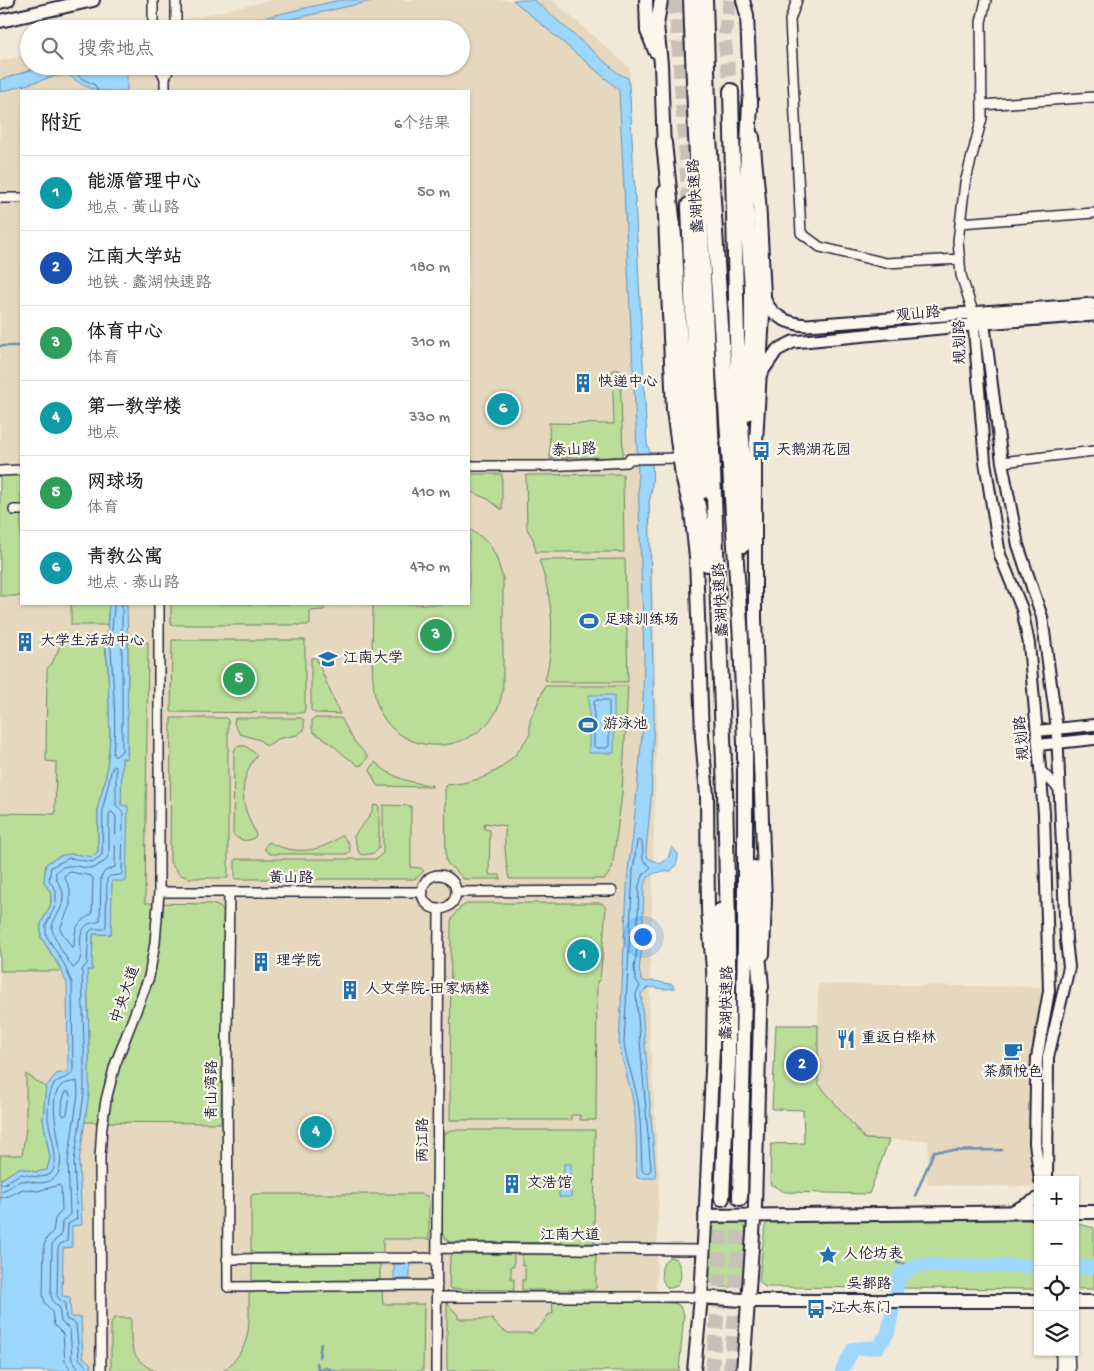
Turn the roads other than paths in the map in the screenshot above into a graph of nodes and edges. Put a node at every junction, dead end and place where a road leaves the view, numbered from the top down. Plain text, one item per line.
1 (8, 0) edge
2 (93, 0) edge
3 (153, 0) edge
4 (176, 0) edge
5 (646, 0) edge
6 (661, 0) edge
7 (691, 0) edge
8 (705, 0) edge
9 (743, 0) edge
10 (797, 0) edge
11 (986, 0) edge
12 (0, 2) edge
13 (153, 20) edge
14 (176, 20) edge
15 (0, 21) edge
16 (661, 64) junction
17 (164, 75) edge
18 (166, 75) edge
19 (165, 78) junction
20 (165, 90) edge
21 (731, 91) tunnel mouth
22 (1094, 97) edge
23 (750, 100) junction
24 (982, 105) junction
25 (703, 136) junction
26 (664, 143) junction
27 (0, 198) edge
28 (20, 198) edge
29 (689, 205) tunnel mouth
30 (1094, 213) edge
31 (960, 223) junction
32 (960, 260) junction
33 (764, 295) junction
34 (1094, 304) edge
35 (973, 312) junction
36 (1094, 315) edge
37 (978, 324) junction
38 (760, 375) junction
39 (1094, 451) edge
40 (680, 458) junction
41 (1002, 462) junction
42 (470, 466) edge
43 (20, 470) edge
44 (0, 471) edge
45 (744, 471) junction
46 (706, 547) junction
47 (159, 605) edge
48 (741, 640) junction
49 (1094, 725) edge
50 (1057, 729) junction
51 (1037, 731) junction
52 (1094, 739) edge
53 (745, 743) junction
54 (1059, 744) junction
55 (1038, 745) junction
56 (724, 767) junction
57 (1040, 771) junction
58 (726, 791) junction
59 (1061, 791) junction
60 (612, 891) dead end
61 (159, 892) junction
62 (423, 892) junction
63 (456, 892) junction
64 (230, 893) junction
65 (439, 909) junction
66 (714, 982) junction
67 (761, 987) junction
68 (1039, 1176) edge
69 (1047, 1176) edge
70 (722, 1198) tunnel mouth
71 (740, 1198) tunnel mouth
72 (1034, 1200) edge
73 (1010, 1212) junction
74 (1034, 1212) edge
75 (1079, 1212) edge
76 (1094, 1212) edge
77 (754, 1215) junction
78 (705, 1216) junction
79 (437, 1248) junction
80 (702, 1250) junction
81 (437, 1258) junction
82 (228, 1259) junction
83 (436, 1285) junction
84 (436, 1297) junction
85 (701, 1297) junction
86 (748, 1300) junction
87 (1034, 1301) edge
88 (1079, 1302) edge
89 (1094, 1302) edge
90 (1061, 1356) edge
91 (1069, 1356) edge
92 (101, 1366) edge
93 (436, 1371) edge
94 (694, 1371) edge
95 (743, 1371) edge
96 (1061, 1371) edge
97 (1070, 1371) edge

1 - 12 main road
2 - 15 main road
3 - 13 street
4 - 14 street
5 - 16 main road
6 - 16 main road
7 - 25 highway, 蠡湖快速路
8 - 25 highway, 蠡湖快速路
9 - 23 main road
10 - 32 street
11 - 24 street
16 - 26 main road
17 - 19 street
18 - 19 street
19 - 20 street
21 - 45 highway
22 - 24 street
23 - 33 main road
23 - 45 highway
24 - 31 street
25 - 48 highway, 蠡湖快速路
25 - 56 highway, 蠡湖快速路
26 - 40 main road
26 - 46 highway
27 - 28 street
29 - 46 highway
30 - 31 street
31 - 32 street
32 - 35 street
33 - 35 main road, 观山路
33 - 38 main road
34 - 35 main road, 观山路
35 - 37 street, 规划路
36 - 37 main road, 观山路
37 - 38 main road, 观山路
37 - 41 street, 规划路
37 - 51 street, 规划路
38 - 67 main road
39 - 41 street
40 - 42 street, 泰山路
40 - 66 main road
41 - 50 street, 规划路
43 - 44 street
45 - 48 highway
46 - 56 highway
47 - 61 street, 中央大道
48 - 53 highway, 蠡湖快速路
49 - 50 street
50 - 51 street
50 - 54 street, 规划路
51 - 55 street, 规划路
52 - 54 street
53 - 67 highway
53 - 71 highway, 蠡湖快速路
54 - 55 street
54 - 59 street, 规划路
55 - 57 street, 规划路
56 - 58 highway, 蠡湖快速路
57 - 59 street
57 - 68 street, 规划路
58 - 66 highway
58 - 70 highway, 蠡湖快速路
59 - 69 street, 规划路
60 - 63 street
61 - 64 street, 黄山路
61 - 92 street, 中央大道
62 - 63 street
62 - 64 street, 黄山路
62 - 65 street
63 - 65 street
64 - 82 street, 青山湾路
65 - 79 street, 两江路
66 - 78 main road
67 - 77 main road
72 - 73 street
73 - 74 main road
73 - 77 main road
75 - 76 main road
77 - 78 main road
77 - 86 main road
78 - 80 main road
79 - 80 street, 江南大道
79 - 81 street, 两江路
80 - 85 main road
81 - 82 street
81 - 83 street, 两江路
82 - 83 street, 青山湾路
83 - 84 street, 两江路
84 - 85 street
84 - 93 street, 两江路
85 - 86 main road, 吴都路
85 - 94 main road
86 - 87 main road, 吴都路
86 - 95 main road
88 - 89 main road
90 - 96 street
91 - 97 street

